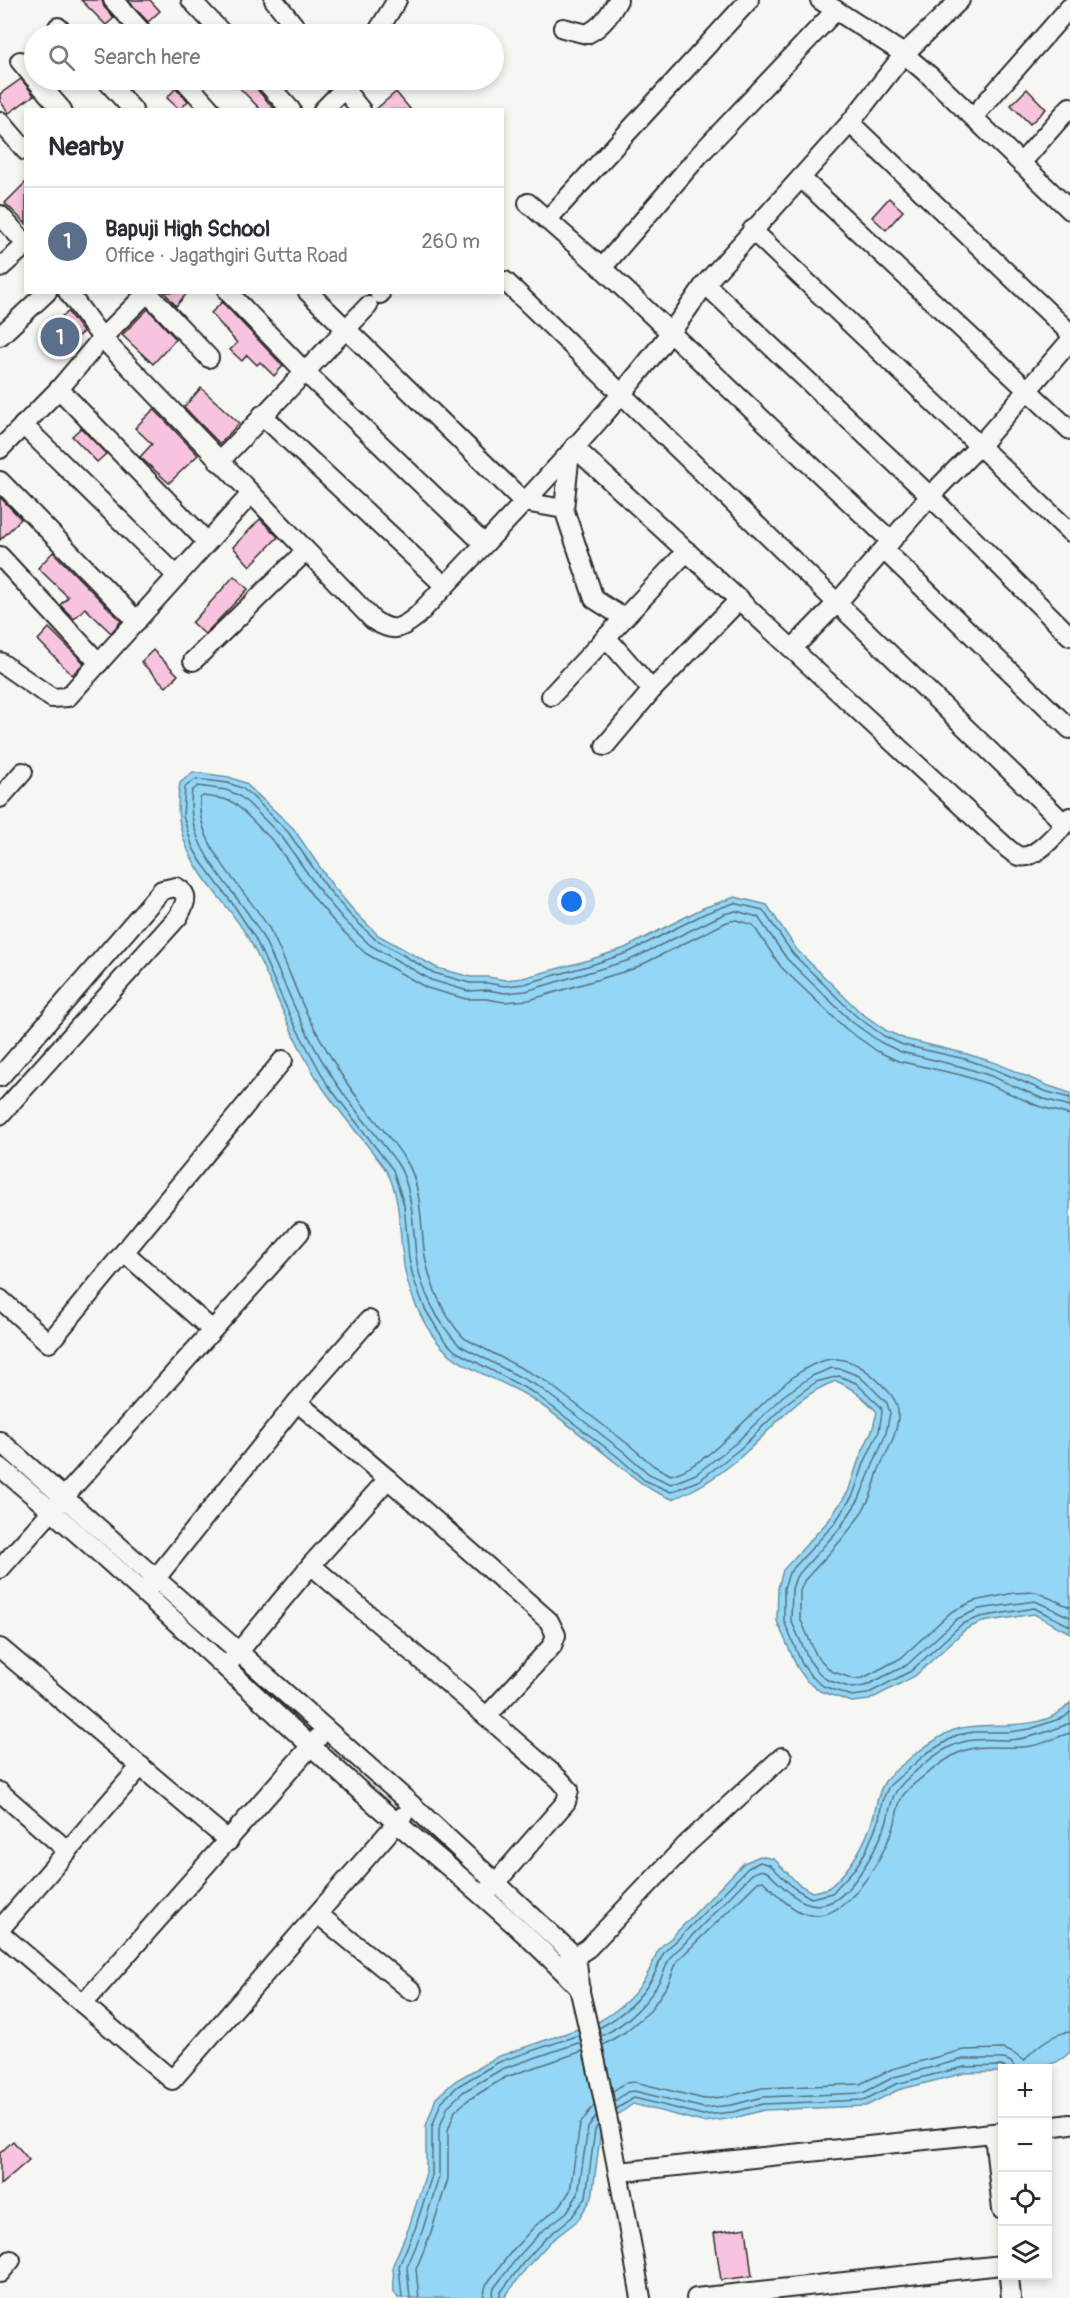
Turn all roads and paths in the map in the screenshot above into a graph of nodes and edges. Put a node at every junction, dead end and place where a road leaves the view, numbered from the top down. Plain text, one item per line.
1 (113, 0) edge
2 (191, 0) edge
3 (274, 0) edge
4 (397, 0) edge
5 (618, 0) edge
6 (749, 0) edge
7 (820, 0) edge
8 (960, 0) edge
9 (1070, 7) edge
10 (836, 10) junction
11 (135, 24) edge
12 (214, 24) edge
13 (293, 24) edge
14 (382, 24) edge
15 (563, 27) dead end
16 (904, 54) junction
17 (20, 61) dead end
18 (24, 66) edge
19 (45, 90) edge
20 (115, 90) edge
21 (193, 90) edge
22 (273, 90) edge
23 (339, 90) edge
24 (348, 90) edge
25 (1070, 107) edge
26 (60, 108) edge
27 (131, 108) edge
28 (209, 108) edge
29 (289, 108) edge
30 (325, 108) edge
31 (360, 108) edge
32 (974, 116) junction
33 (0, 121) edge
34 (850, 123) junction
35 (24, 149) edge
36 (1021, 163) junction
37 (801, 178) junction
38 (528, 203) dead end
39 (1070, 210) edge
40 (0, 215) edge
41 (547, 220) junction
42 (752, 230) junction
43 (24, 242) edge
44 (24, 246) edge
45 (0, 268) edge
46 (602, 268) junction
47 (505, 280) dead end
48 (705, 284) junction
49 (45, 294) edge
50 (69, 294) edge
51 (147, 294) edge
52 (149, 294) edge
53 (230, 294) edge
54 (310, 294) edge
55 (376, 297) edge
56 (345, 329) junction
57 (672, 333) junction
58 (1070, 333) edge
59 (0, 336) edge
60 (102, 338) junction
61 (1070, 341) edge
62 (208, 358) dead end
63 (304, 371) junction
64 (59, 389) junction
65 (1029, 390) junction
66 (622, 394) junction
67 (262, 415) junction
68 (23, 425) junction
69 (1070, 430) edge
70 (980, 445) junction
71 (0, 449) edge
72 (572, 450) junction
73 (219, 462) junction
74 (0, 481) edge
75 (250, 495) junction
76 (930, 496) junction
77 (524, 502) junction
78 (564, 509) junction
79 (1070, 532) edge
80 (207, 542) junction
81 (484, 544) junction
82 (888, 545) junction
83 (306, 551) junction
84 (687, 551) junction
85 (0, 556) edge
86 (177, 576) junction
87 (445, 586) junction
88 (740, 599) junction
89 (837, 603) junction
90 (624, 618) junction
91 (137, 621) junction
92 (1070, 636) edge
93 (606, 637) junction
94 (793, 648) junction
95 (193, 661) dead end
96 (0, 662) edge
97 (99, 663) junction
98 (652, 690) junction
99 (551, 696) dead end
100 (1070, 729) edge
101 (605, 746) dead end
102 (23, 772) dead end
103 (0, 798) edge
104 (1068, 820) edge
105 (283, 1060) dead end
106 (0, 1077) edge
107 (0, 1115) edge
108 (300, 1232) dead end
109 (124, 1252) junction
110 (0, 1299) edge
111 (369, 1320) dead end
112 (212, 1330) junction
113 (297, 1402) junction
114 (0, 1441) edge
115 (0, 1467) edge
116 (388, 1479) junction
117 (64, 1496) junction
118 (51, 1510) junction
119 (311, 1565) junction
120 (0, 1569) edge
121 (156, 1579) junction
122 (144, 1594) junction
123 (0, 1648) edge
124 (232, 1659) junction
125 (487, 1716) junction
126 (326, 1730) junction
127 (311, 1747) junction
128 (782, 1757) dead end
129 (141, 1766) junction
130 (0, 1792) edge
131 (412, 1804) junction
132 (397, 1824) junction
133 (229, 1841) junction
134 (68, 1851) junction
135 (496, 1882) junction
136 (483, 1896) junction
137 (319, 1915) junction
138 (0, 1931) edge
139 (575, 1956) junction
140 (558, 1967) junction
141 (580, 1989) junction
142 (412, 1991) dead end
143 (82, 2004) junction
144 (1070, 2124) edge
145 (1052, 2126) edge
146 (998, 2133) edge
147 (619, 2172) junction
148 (998, 2265) edge
149 (1009, 2280) edge
150 (641, 2298) edge
151 (696, 2298) edge
152 (1011, 2298) edge

1 - 11 street
2 - 12 street
3 - 13 street
4 - 14 street
5 - 15 street
6 - 41 street
7 - 10 street
8 - 16 street
9 - 32 street
10 - 16 street
10 - 46 street
16 - 32 street
16 - 34 street
17 - 18 street
19 - 26 street
20 - 27 street
21 - 28 street
22 - 29 street
23 - 30 street
24 - 31 street
25 - 36 street
32 - 36 street
33 - 35 street
34 - 37 street
34 - 58 street
36 - 39 street
37 - 42 street
37 - 65 street
38 - 41 street
40 - 43 street
41 - 46 street
42 - 48 street
42 - 70 street
44 - 45 street
46 - 57 street
47 - 66 street
48 - 57 street
48 - 76 street
49 - 59 street
50 - 60 street
51 - 60 street
52 - 62 street
53 - 63 street
54 - 56 street
55 - 56 street
56 - 63 street
56 - 77 street
57 - 66 street
57 - 82 street
60 - 64 street
60 - 73 street
61 - 65 street
63 - 67 street
63 - 81 street
64 - 68 street
64 - 80 street
65 - 69 street
65 - 70 street
66 - 72 street
66 - 89 street
67 - 73 street
67 - 87 street
68 - 71 street
68 - 86 street
70 - 76 street
70 - 79 street
72 - 77 street
72 - 78 street
72 - 84 street
73 - 75 street
74 - 91 street
75 - 80 street
75 - 83 street
76 - 82 street
76 - 92 street
77 - 78 street
77 - 81 street
78 - 90 street
80 - 86 street
81 - 87 street
82 - 89 street
82 - 100 street
83 - 87 street
83 - 95 street
84 - 88 street
84 - 90 street
85 - 97 street
86 - 91 street
88 - 94 street
88 - 98 street
89 - 94 street
89 - 104 street
90 - 93 street
91 - 97 street
93 - 98 street
93 - 99 street
94 - 104 street
96 - 97 street
98 - 101 street
102 - 103 street
105 - 109 street
106 - 107 street
108 - 112 street
109 - 110 street
109 - 112 street
111 - 113 street
112 - 117 street
113 - 116 street
113 - 121 street
114 - 117 street
115 - 118 street
116 - 119 street
116 - 125 street
117 - 118 street
117 - 121 street
118 - 120 street
118 - 122 street
119 - 124 street
119 - 125 street
121 - 122 street
121 - 124 street
122 - 124 street
123 - 129 street
124 - 126 street
124 - 127 street
125 - 135 street
126 - 127 street
126 - 131 street
127 - 132 street
127 - 133 street
128 - 139 street
129 - 133 street
129 - 134 street
130 - 134 street
131 - 132 street
131 - 135 street
132 - 136 street
132 - 137 street
133 - 143 street
134 - 138 street
135 - 136 street
135 - 139 street
136 - 140 street
137 - 142 street
137 - 143 street
138 - 143 street
139 - 140 street
139 - 141 street
140 - 141 street
141 - 147 street
144 - 145 street
146 - 147 street
147 - 150 street
148 - 151 street
149 - 152 street

